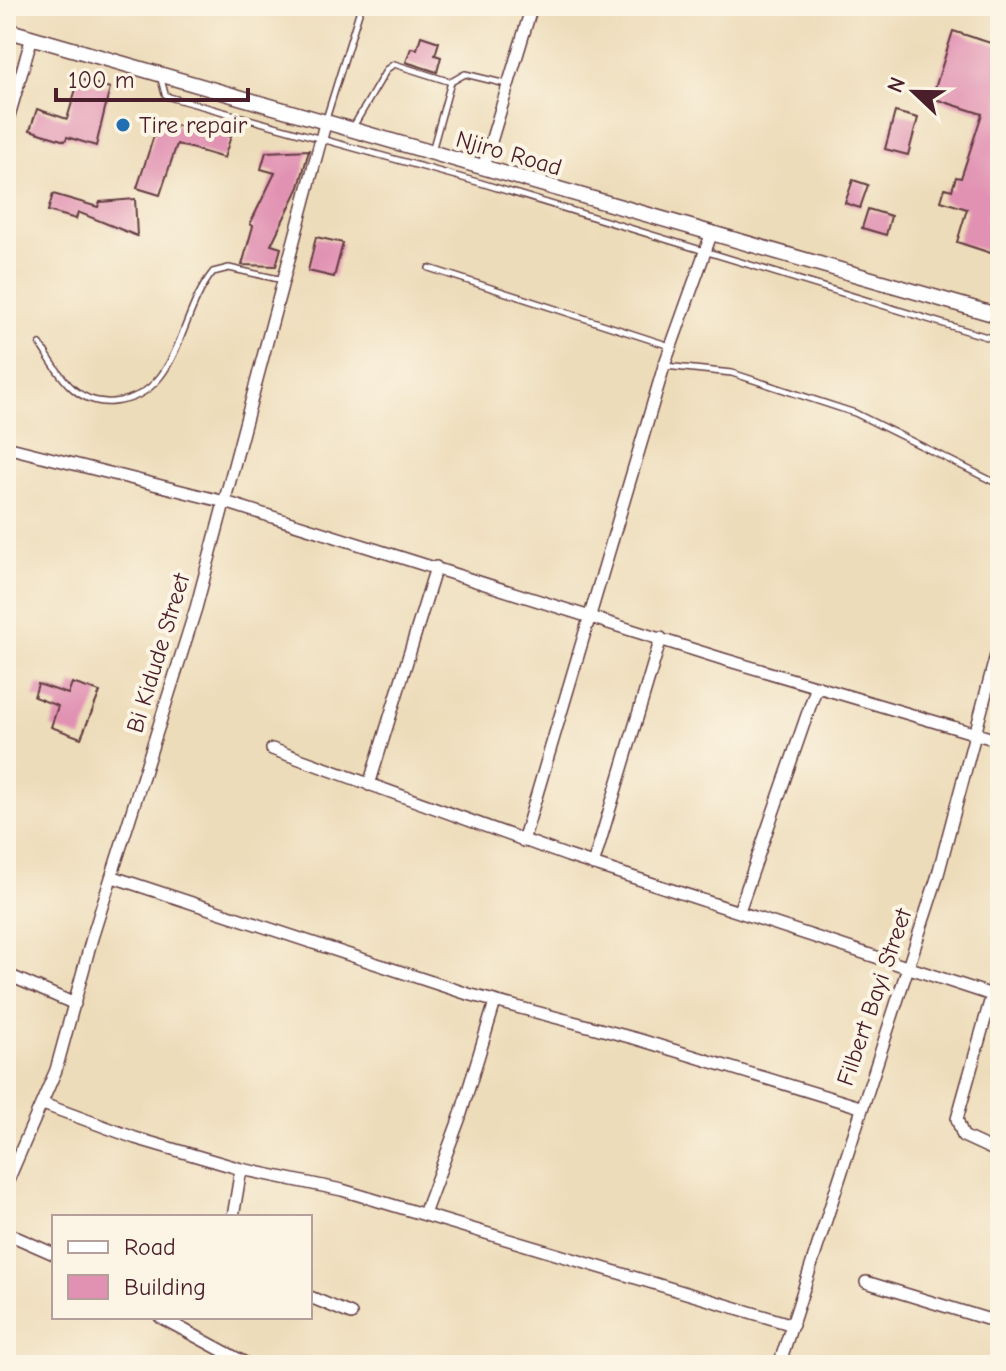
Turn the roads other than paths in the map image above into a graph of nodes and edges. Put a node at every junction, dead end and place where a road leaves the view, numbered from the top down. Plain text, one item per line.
1 (361, 6) edge
2 (532, 6) edge
3 (975, 6) edge
4 (1000, 13) edge
5 (6, 30) edge
6 (32, 37) junction
7 (451, 82) junction
8 (506, 84) junction
9 (6, 126) edge
10 (323, 130) junction
11 (351, 130) junction
12 (432, 154) junction
13 (483, 168) junction
14 (711, 235) junction
15 (705, 250) junction
16 (429, 268) dead end
17 (284, 280) junction
18 (1000, 316) edge
19 (1000, 341) edge
20 (40, 344) dead end
21 (671, 347) junction
22 (664, 366) junction
23 (6, 447) edge
24 (1000, 485) edge
25 (225, 502) junction
26 (436, 567) junction
27 (589, 614) junction
28 (661, 638) junction
29 (1000, 640) edge
30 (817, 686) junction
31 (976, 733) junction
32 (1000, 741) edge
33 (272, 749) dead end
34 (369, 785) junction
35 (523, 841) junction
36 (593, 865) junction
37 (113, 877) junction
38 (739, 911) junction
39 (1000, 966) edge
40 (907, 968) junction
41 (6, 974) edge
42 (992, 995) junction
43 (495, 1002) junction
44 (75, 1004) junction
45 (43, 1104) junction
46 (860, 1107) junction
47 (1000, 1153) edge
48 (241, 1169) junction
49 (6, 1185) edge
50 (424, 1214) junction
51 (233, 1215) edge
52 (6, 1233) edge
53 (52, 1253) edge
54 (866, 1282) dead end
55 (312, 1298) edge
56 (351, 1314) dead end
57 (175, 1320) edge
58 (1000, 1323) edge
59 (793, 1325) junction
60 (249, 1365) edge
61 (779, 1365) edge

1 - 10 lane
2 - 8 street
3 - 4 lane
5 - 6 street, Njiro Road
6 - 9 street
6 - 10 street, Njiro Road
7 - 8 lane
7 - 11 lane
7 - 12 lane
8 - 13 street
10 - 11 street, Njiro Road
10 - 15 lane
10 - 17 street, Bi Kidude Street
11 - 12 street, Njiro Road
12 - 13 street, Njiro Road
13 - 14 street, Njiro Road
14 - 15 street
14 - 18 street, Njiro Road
15 - 19 lane
15 - 21 street
16 - 21 lane
17 - 20 lane
17 - 25 street, Bi Kidude Street
21 - 22 street
22 - 24 lane
22 - 27 street
23 - 25 street
25 - 26 street
25 - 37 street, Bi Kidude Street
26 - 27 street
26 - 34 street
27 - 28 street
27 - 35 street
28 - 30 street
28 - 36 street
29 - 31 street, Filbert Bayi Street
30 - 31 street
30 - 38 street
31 - 32 street
31 - 40 street, Filbert Bayi Street
33 - 34 street
34 - 35 street
35 - 36 street
36 - 38 street
37 - 43 street
37 - 44 street, Bi Kidude Street
38 - 40 street
39 - 42 street
40 - 42 street
40 - 46 street, Filbert Bayi Street
41 - 44 street
42 - 47 street
43 - 46 street
43 - 50 street
44 - 45 street, Bi Kidude Street
45 - 48 street
45 - 49 street, Bi Kidude Street
46 - 59 street, Filbert Bayi Street
48 - 50 street
48 - 51 street
50 - 59 street
52 - 53 street
54 - 58 street
55 - 56 street
57 - 60 street
59 - 61 street, Filbert Bayi Street

